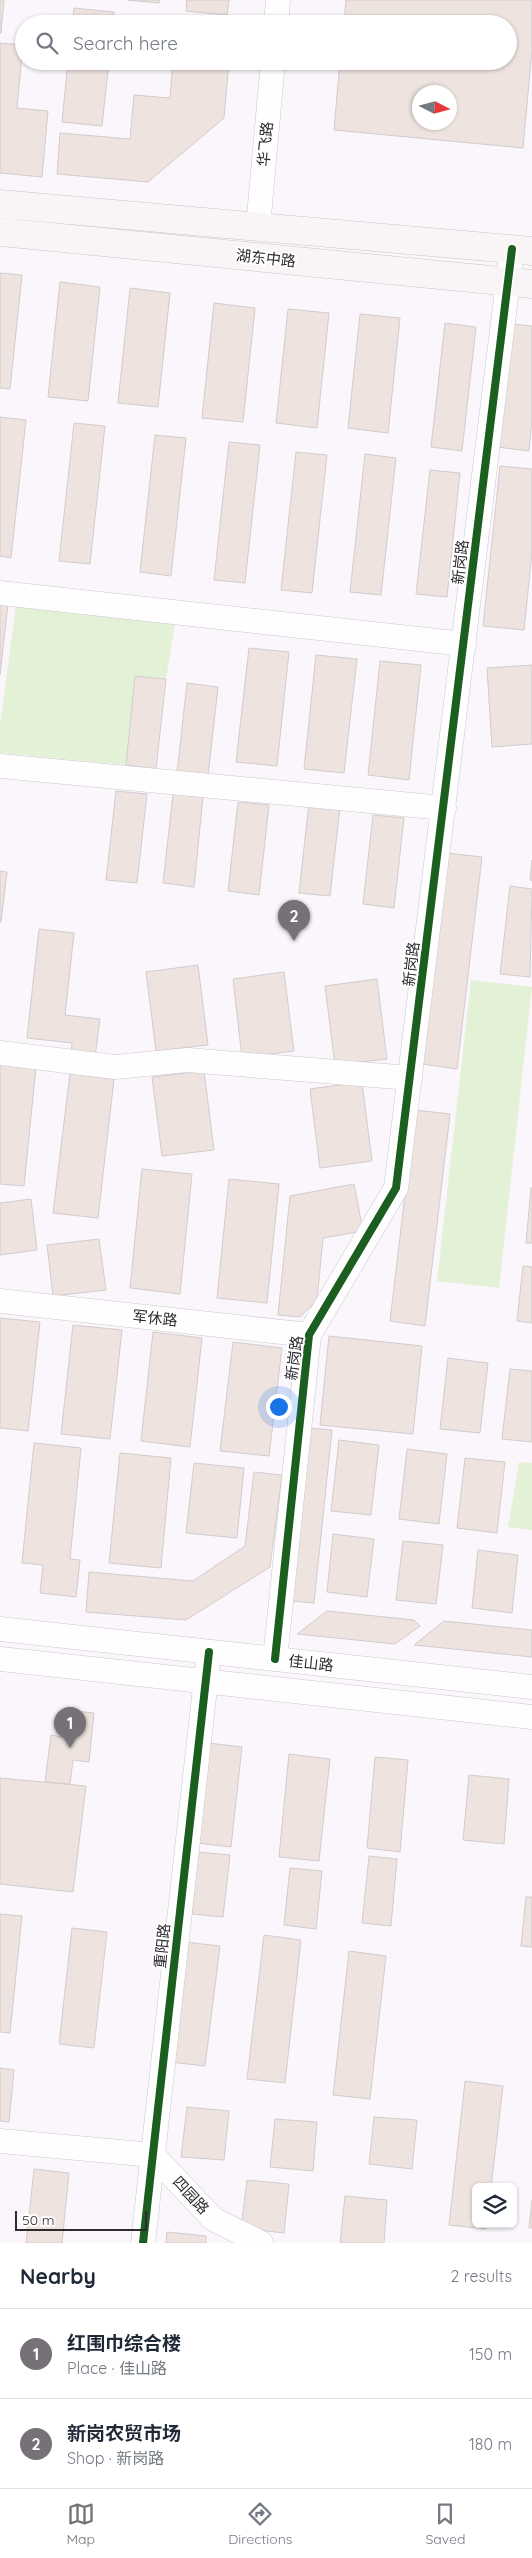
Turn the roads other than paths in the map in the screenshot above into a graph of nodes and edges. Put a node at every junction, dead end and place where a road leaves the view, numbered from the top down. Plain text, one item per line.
1 (278, 0) edge
2 (277, 15) edge
3 (272, 70) edge
4 (0, 204) edge
5 (258, 228) junction
6 (0, 232) edge
7 (522, 250) edge
8 (520, 283) edge
9 (0, 592) edge
10 (464, 644) junction
11 (0, 766) edge
12 (444, 808) junction
13 (0, 1053) edge
14 (410, 1078) junction
15 (0, 1301) edge
16 (309, 1335) junction
17 (0, 1630) edge
18 (210, 1652) junction
19 (0, 1659) edge
20 (275, 1660) junction
21 (206, 1681) junction
22 (532, 1687) edge
23 (532, 1717) edge
24 (0, 2141) edge
25 (152, 2155) junction
26 (143, 2243) edge
27 (261, 2243) edge

1 - 2 street
3 - 5 street, 华飞路
4 - 5 main road, 湖东中路
5 - 7 main road, 湖东中路
6 - 8 main road, 湖东中路
7 - 8 street, 新岗路
8 - 10 street, 新岗路
9 - 10 street
10 - 12 street, 新岗路
11 - 12 street
12 - 14 street, 新岗路
13 - 14 street
14 - 16 street, 新岗路
15 - 16 street, 军休路
16 - 20 street, 新岗路
17 - 18 street, 佳山路
18 - 20 street, 佳山路
18 - 21 street, 重阳路
19 - 21 street, 佳山路
20 - 22 street, 佳山路
21 - 23 street, 佳山路
21 - 25 street, 重阳路
24 - 25 street
25 - 26 street, 重阳路
25 - 27 street, 四园路

